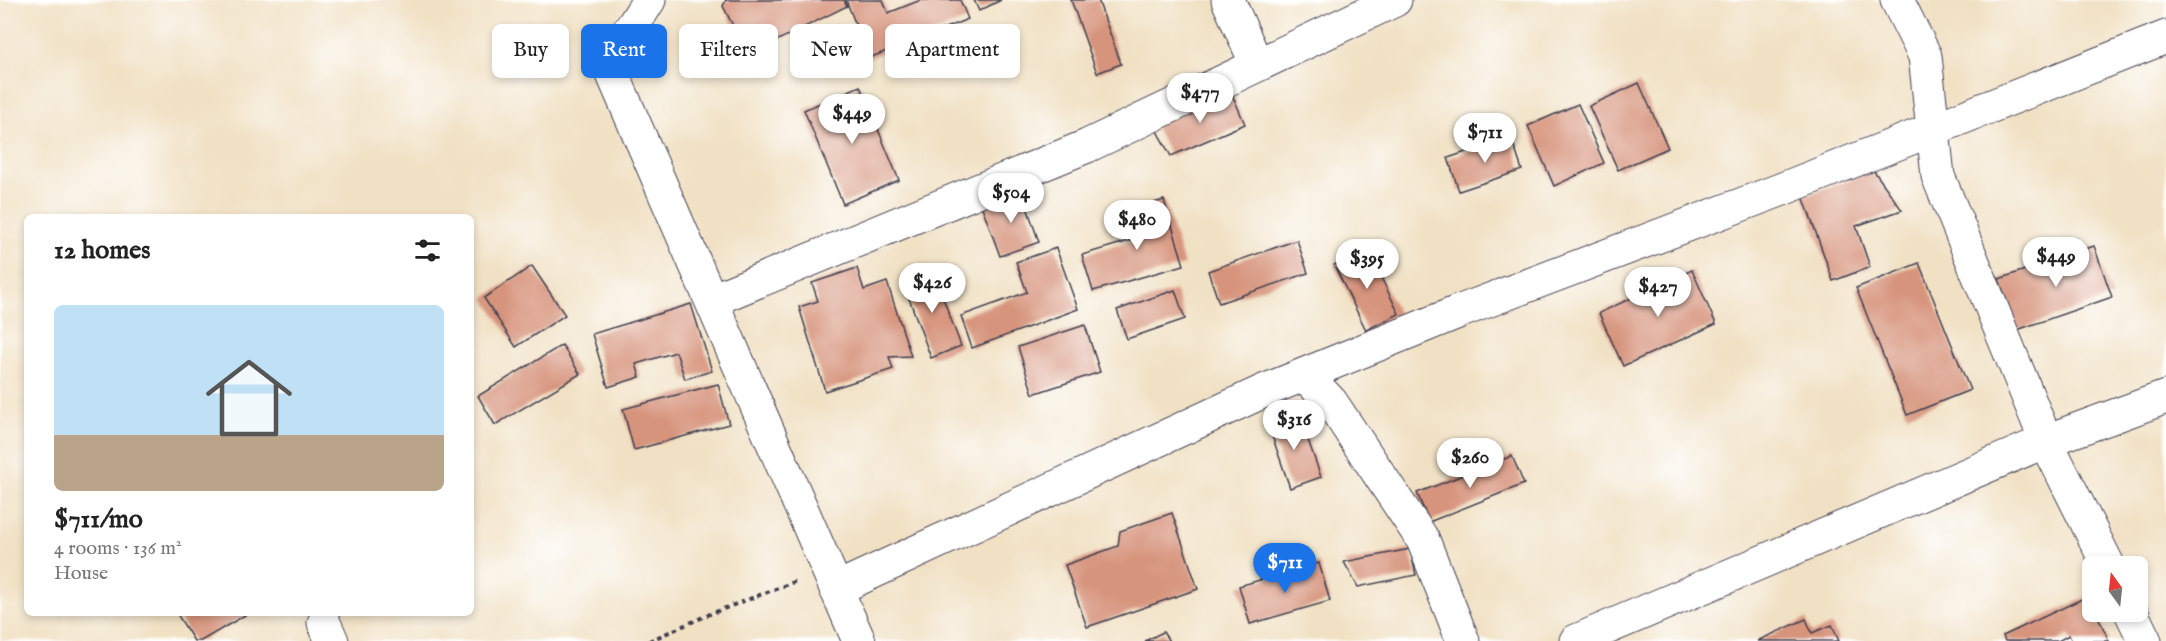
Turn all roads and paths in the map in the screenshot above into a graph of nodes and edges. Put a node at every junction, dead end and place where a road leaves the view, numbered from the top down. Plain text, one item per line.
1 (649, 0) edge
2 (1228, 0) edge
3 (1395, 0) edge
4 (1897, 0) edge
5 (2166, 38) edge
6 (1257, 65) junction
7 (1934, 129) junction
8 (712, 300) junction
9 (1306, 376) junction
10 (2166, 397) edge
11 (2046, 441) junction
12 (2104, 556) edge
13 (831, 580) junction
14 (2136, 622) edge
15 (1591, 638) edge
16 (649, 641) edge
17 (859, 641) edge
18 (1463, 641) edge
19 (2145, 641) edge

1 - 8 street
2 - 6 street
3 - 6 street
4 - 7 street
5 - 7 street
6 - 8 street
7 - 9 street
7 - 11 street
8 - 13 street
9 - 13 street
9 - 18 street
10 - 11 street
11 - 12 street
11 - 15 street
13 - 16 path
13 - 17 street
14 - 19 street

